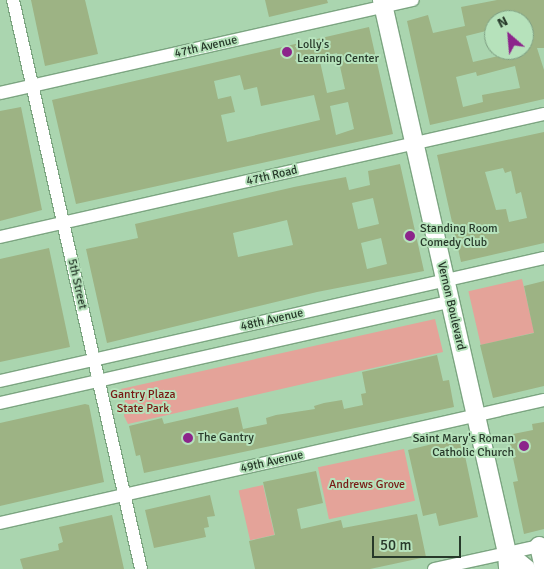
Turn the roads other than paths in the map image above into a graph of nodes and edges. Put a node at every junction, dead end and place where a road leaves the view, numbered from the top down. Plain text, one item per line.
1 (13, 0) edge
2 (412, 0) edge
3 (383, 3) edge
4 (32, 86) junction
5 (0, 94) edge
6 (544, 114) edge
7 (414, 144) junction
8 (64, 222) junction
9 (0, 237) edge
10 (544, 258) edge
11 (445, 281) junction
12 (450, 302) junction
13 (94, 360) junction
14 (0, 381) edge
15 (99, 381) junction
16 (544, 400) edge
17 (0, 403) edge
18 (476, 416) junction
19 (125, 496) junction
20 (0, 524) edge
21 (542, 545) edge
22 (507, 561) edge
23 (544, 567) edge
24 (141, 569) edge
25 (434, 569) edge
26 (527, 569) edge

1 - 4 street, 5th Street
2 - 3 street, 47th Avenue
3 - 4 street, 47th Avenue
3 - 7 main road, Vernon Boulevard
4 - 5 street, 47th Avenue
4 - 8 street, 5th Street
6 - 7 street, 47th Road
7 - 8 street, 47th Road
7 - 11 main road, Vernon Boulevard
8 - 9 street, 47th Road
8 - 13 street, 5th Street
10 - 11 street, 48th Avenue
11 - 12 main road, Vernon Boulevard
11 - 13 street, 48th Avenue
12 - 15 street, 48th Avenue
12 - 18 main road, Vernon Boulevard
13 - 14 street, 48th Avenue
13 - 15 street, 5th Street
15 - 17 street, 48th Avenue
15 - 19 street, 5th Street
16 - 18 street, 49th Avenue
18 - 19 street, 49th Avenue
18 - 22 main road, Vernon Boulevard
19 - 20 street, 49th Avenue
19 - 24 street, 5th Street
21 - 22 street
21 - 23 main road
22 - 25 street
22 - 26 main road

